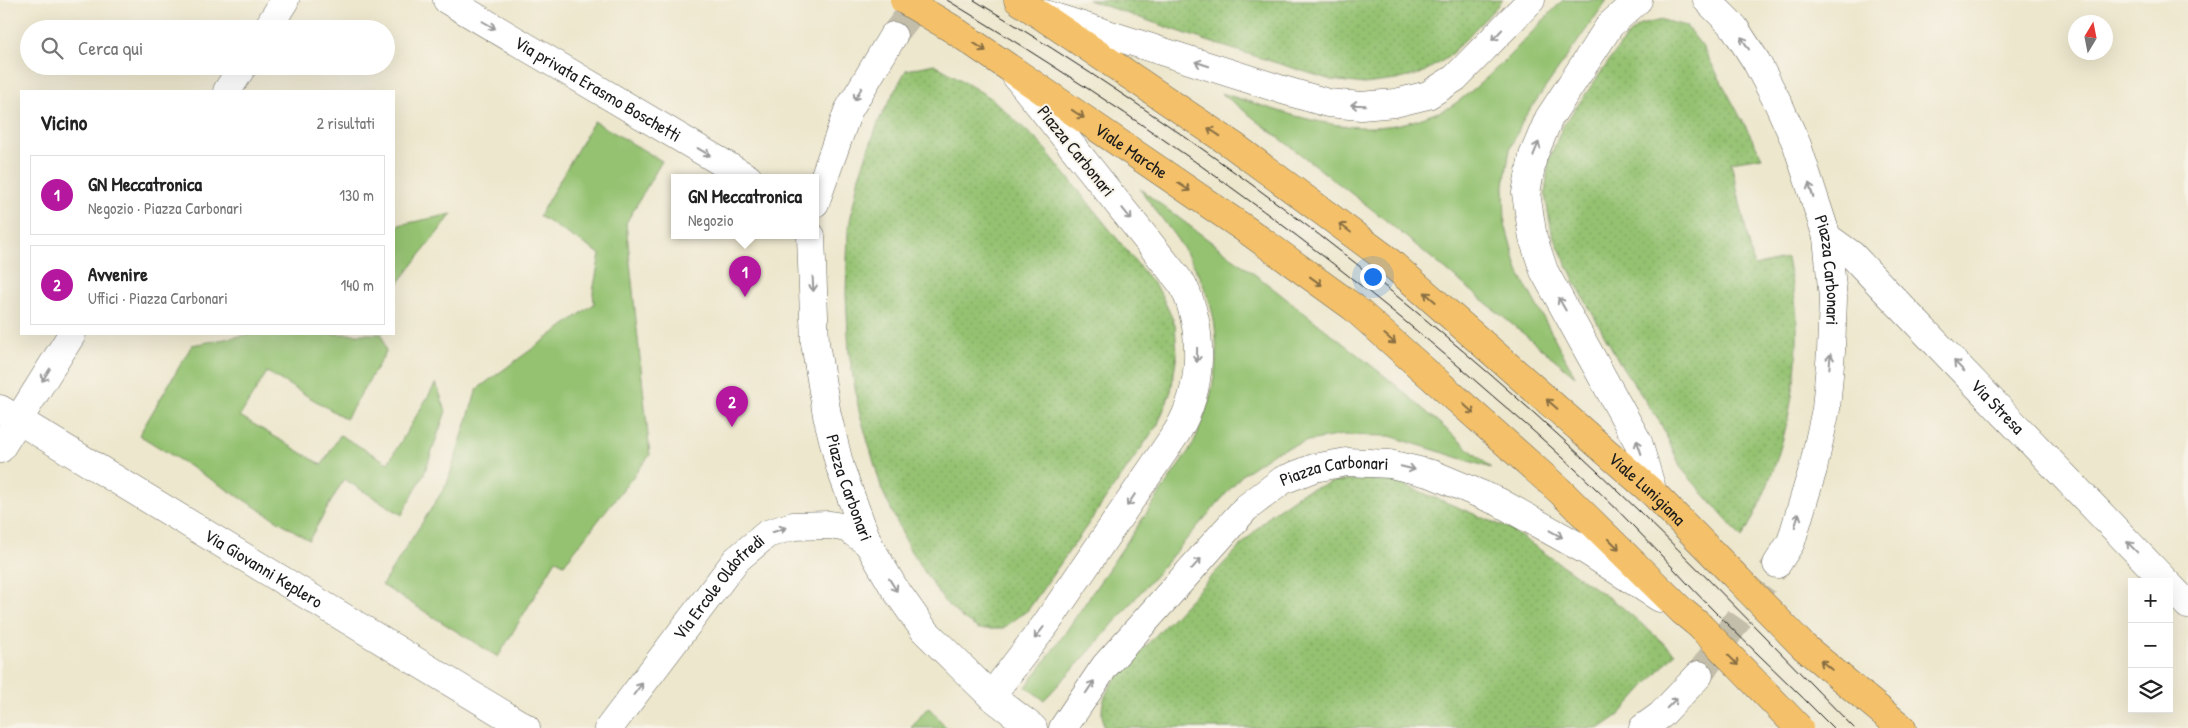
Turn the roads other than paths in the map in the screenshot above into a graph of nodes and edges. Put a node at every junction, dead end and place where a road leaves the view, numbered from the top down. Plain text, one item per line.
1 (285, 0) edge
2 (447, 0) edge
3 (904, 0) edge
4 (1531, 0) edge
5 (1638, 0) edge
6 (1707, 0) edge
7 (1028, 6) edge
8 (273, 20) edge
9 (892, 36) tunnel mouth
10 (1009, 67) junction
11 (237, 75) edge
12 (228, 90) edge
13 (741, 174) edge
14 (819, 192) edge
15 (1827, 236) junction
16 (811, 239) edge
17 (71, 335) edge
18 (9, 414) edge
19 (0, 449) edge
20 (1653, 493) junction
21 (868, 543) junction
22 (1777, 564) tunnel mouth
23 (2162, 578) edge
24 (2173, 589) edge
25 (2188, 605) edge
26 (1690, 618) junction
27 (1699, 675) tunnel mouth
28 (991, 696) junction
29 (526, 728) edge
30 (609, 728) edge
31 (1033, 728) edge
32 (1063, 728) edge
33 (1643, 728) edge
34 (1799, 728) edge
35 (1902, 728) edge

1 - 8 street
2 -> 13 street, Via privata Erasmo Boschetti
3 -> 10 main road, Viale Marche, bridge
4 -> 7 street
20 -> 5 street
15 -> 6 street, Piazza Carbonari
20 -> 7 main road, Viale Lunigiana
9 -> 14 street
10 -> 26 main road, Viale Marche
10 -> 28 street, Piazza Carbonari
11 - 12 street
22 -> 15 street, Piazza Carbonari
23 -> 15 street, Via Stresa
16 -> 21 street, Piazza Carbonari
17 -> 18 street
18 - 19 street
18 - 29 street, Via Giovanni Keplero
35 -> 20 main road, Viale Lunigiana, bridge
21 -> 28 street, Piazza Carbonari
30 -> 21 street, Via Ercole Oldofredi
24 - 25 street
32 -> 26 street, Piazza Carbonari
26 -> 34 main road, bridge
33 -> 27 street
28 - 31 street, Piazza Carbonari

